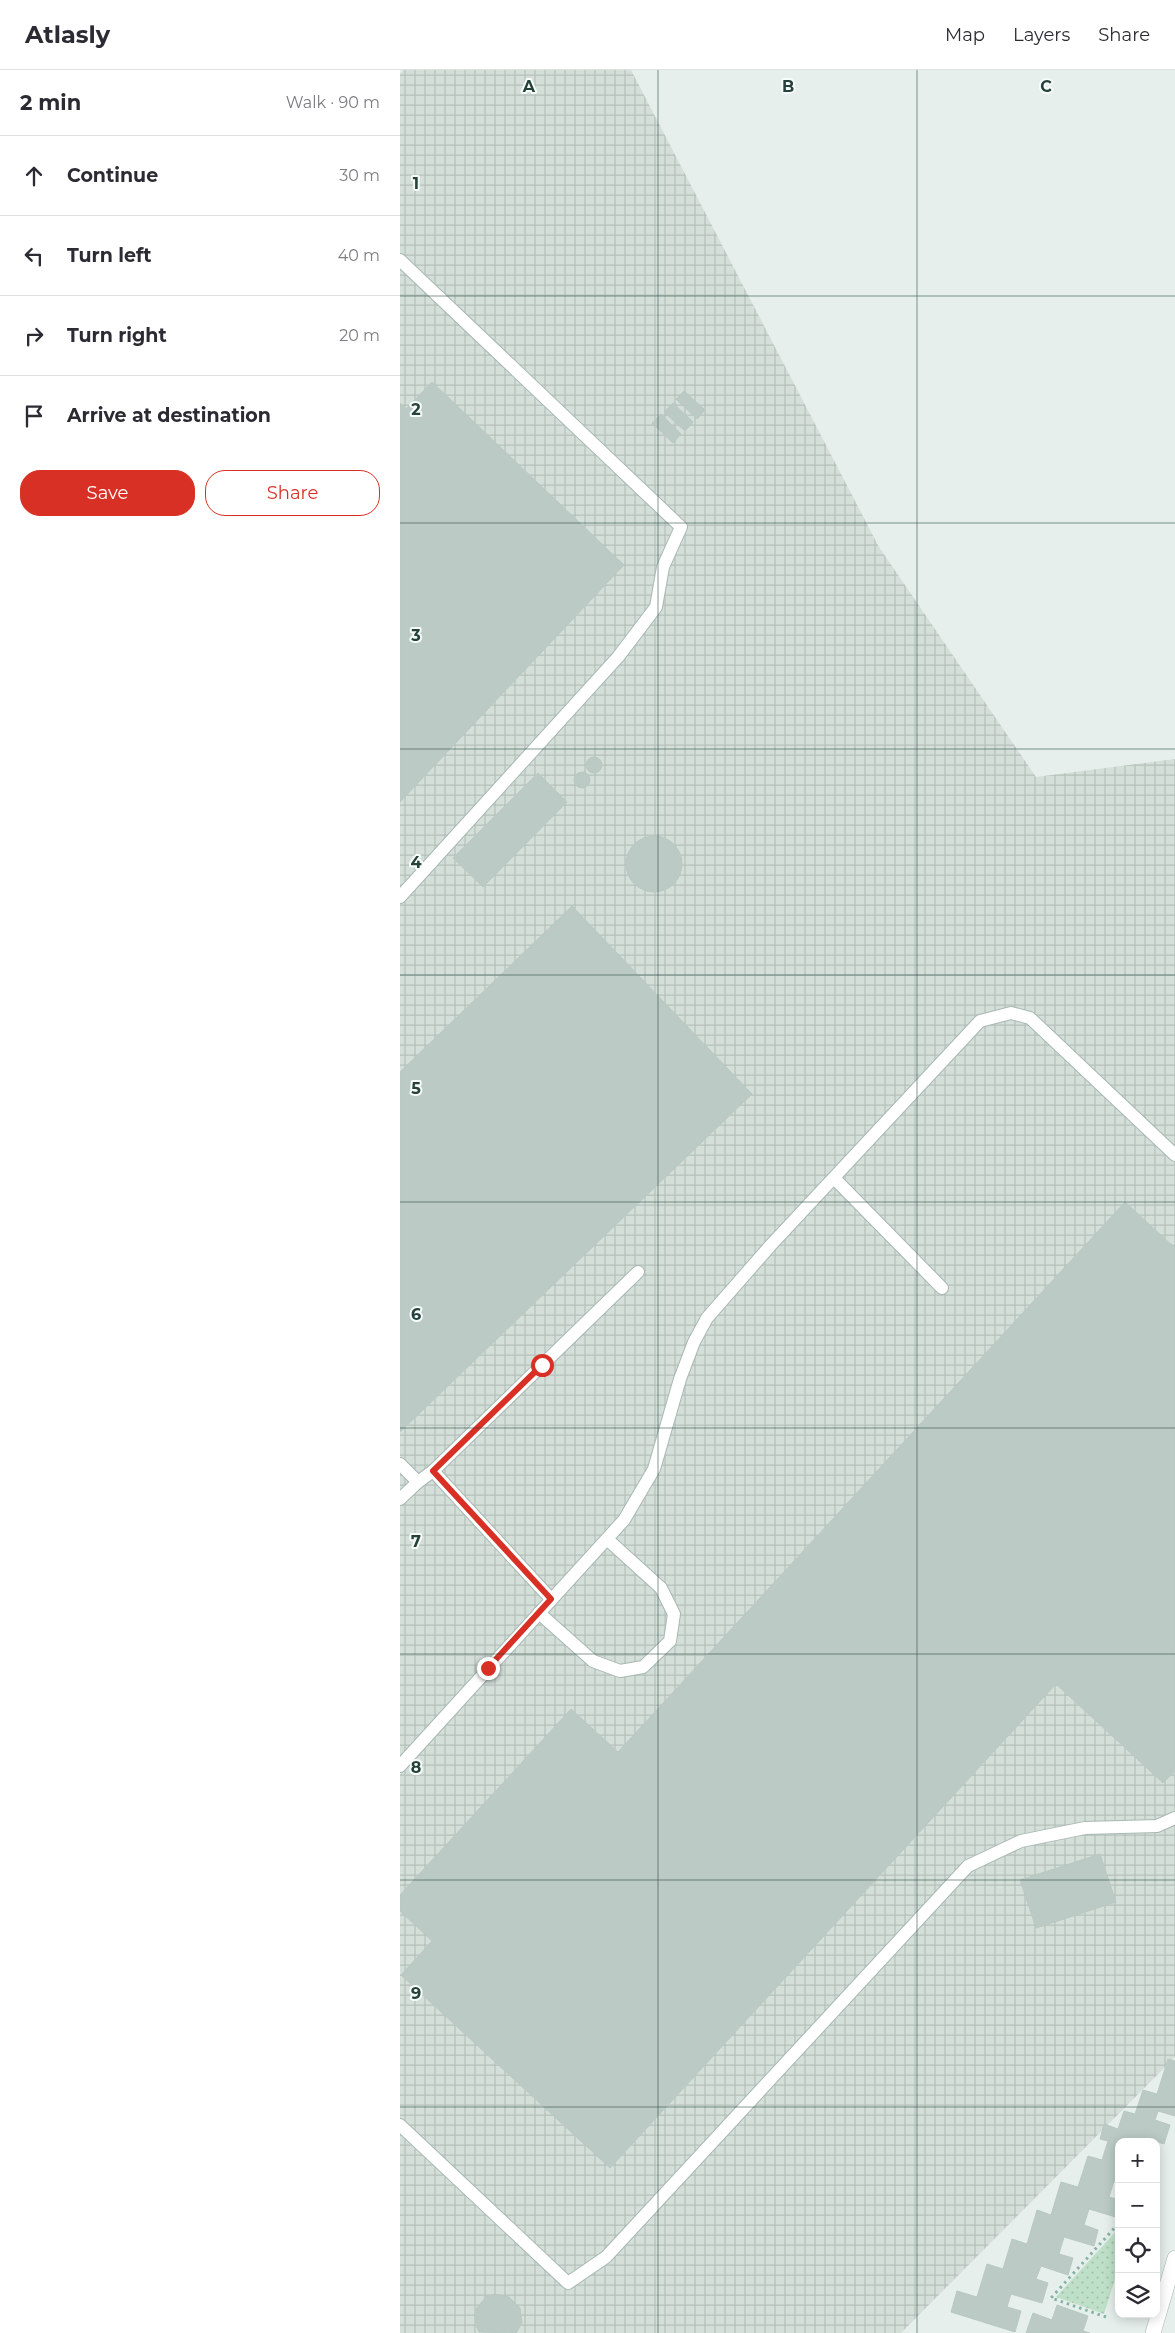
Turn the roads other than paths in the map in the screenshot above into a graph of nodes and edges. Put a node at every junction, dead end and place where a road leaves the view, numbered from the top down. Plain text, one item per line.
1 (400, 260) edge
2 (400, 897) edge
3 (1175, 1155) edge
4 (834, 1178) junction
5 (638, 1272) dead end
6 (942, 1288) dead end
7 (400, 1464) edge
8 (433, 1471) junction
9 (418, 1482) junction
10 (400, 1499) edge
11 (607, 1539) junction
12 (551, 1599) junction
13 (539, 1613) junction
14 (400, 1766) edge
15 (1175, 1818) edge
16 (400, 2126) edge
17 (1175, 2258) edge
18 (1153, 2333) edge

1 - 2 lane
3 - 4 lane
4 - 6 lane
4 - 11 lane
5 - 8 lane
7 - 9 lane
8 - 9 lane
8 - 12 lane
9 - 10 lane
11 - 12 lane
11 - 13 lane
12 - 13 lane
13 - 14 lane
15 - 16 lane
17 - 18 street

